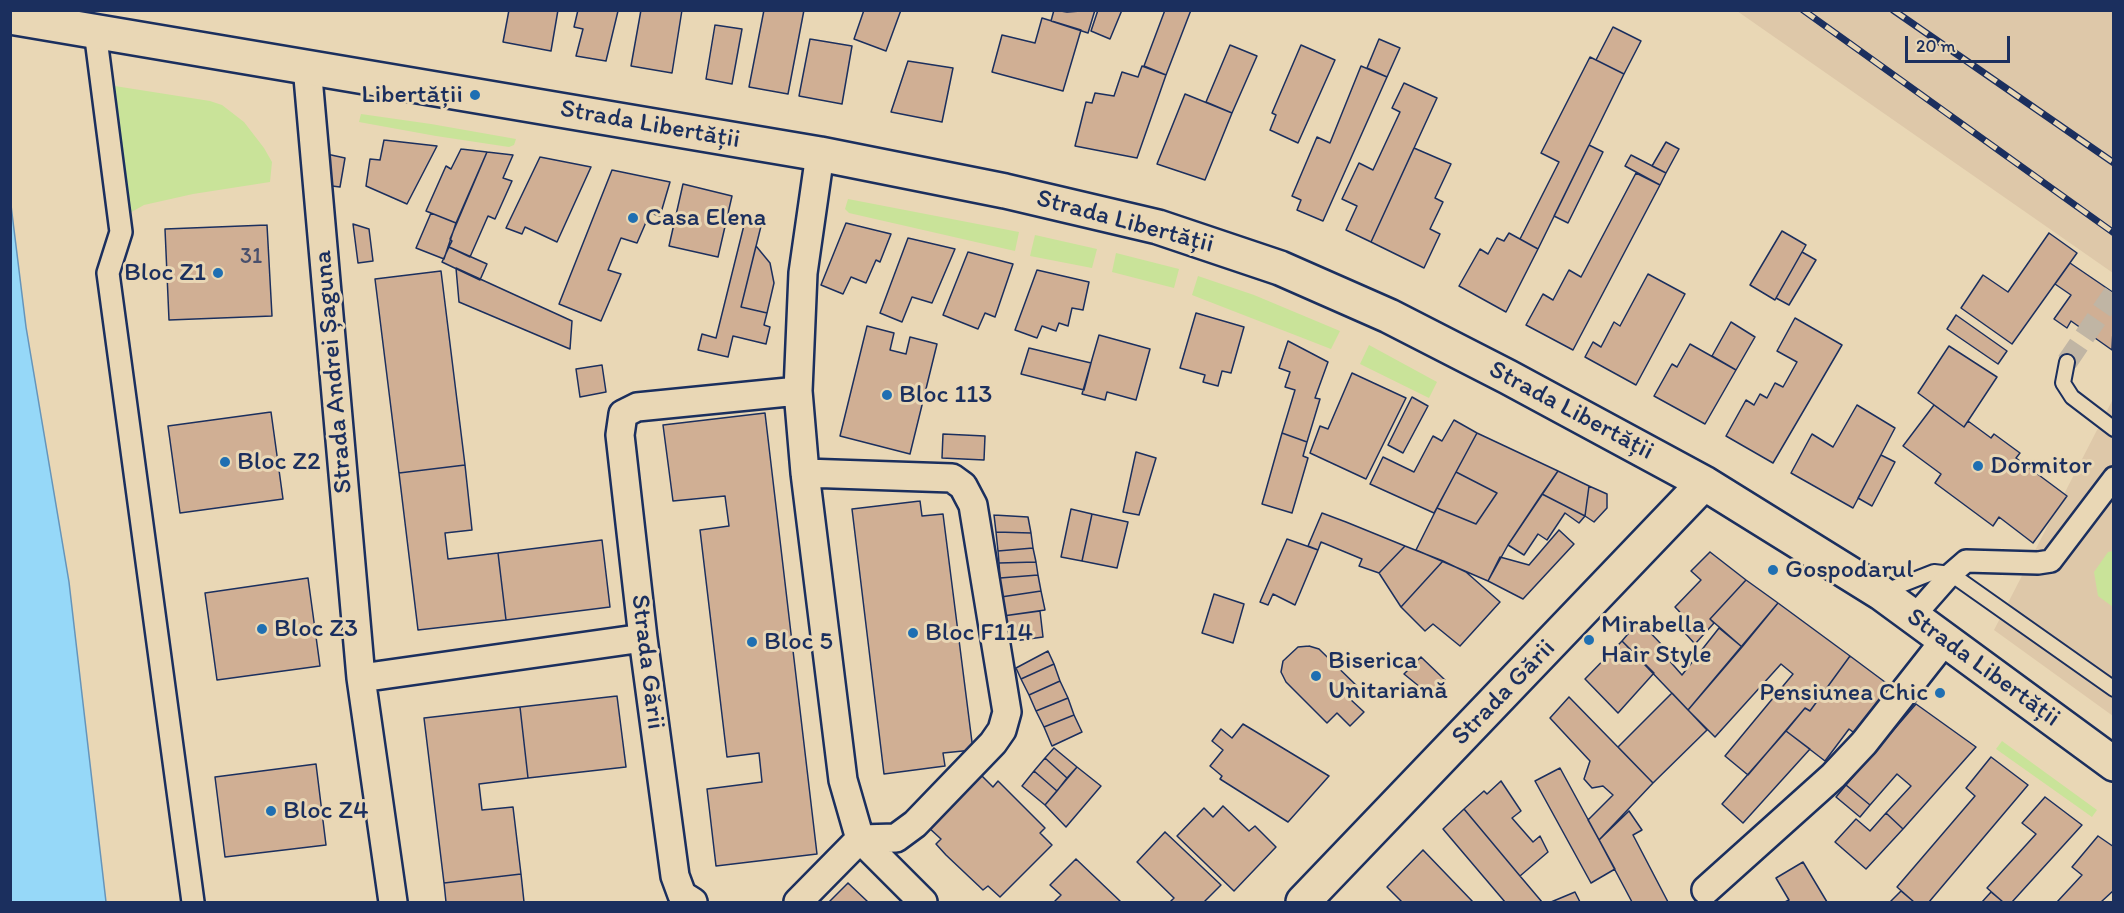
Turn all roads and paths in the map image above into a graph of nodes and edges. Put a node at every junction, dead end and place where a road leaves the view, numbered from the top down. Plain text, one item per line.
1 (10, 17) edge
2 (89, 23) edge
3 (307, 66) junction
4 (820, 154) junction
5 (2067, 362) tunnel mouth
6 (798, 392) junction
7 (2114, 429) edge
8 (805, 473) junction
9 (2114, 478) edge
10 (1704, 483) junction
11 (1951, 574) junction
12 (1881, 593) junction
13 (1914, 616) junction
14 (643, 638) junction
15 (1945, 640) junction
16 (361, 678) junction
17 (2114, 689) edge
18 (2114, 764) edge
19 (860, 840) junction
20 (1706, 890) dead end
21 (193, 903) edge
22 (393, 903) edge
23 (693, 903) edge
24 (798, 903) edge
25 (923, 903) edge
26 (1303, 903) edge

1 - 2 street, Strada Libertății
2 - 3 street, Strada Libertății
2 - 21 street
3 - 4 street, Strada Libertății
3 - 16 street, Strada Andrei Șaguna
4 - 6 street
4 - 10 street, Strada Libertății
5 - 7 lane
6 - 8 street
6 - 14 street, Strada Gării
8 - 19 street
8 - 19 street
9 - 11 street
10 - 12 street, Strada Libertății
10 - 26 street, Strada Gării
11 - 12 lane
11 - 13 street
11 - 17 lane
12 - 13 street, Strada Libertății
13 - 15 street, Strada Libertății
14 - 16 street
14 - 23 street, Strada Gării
15 - 18 street, Strada Libertății
15 - 20 street
16 - 22 street, Strada Andrei Șaguna
19 - 24 street
19 - 25 street

